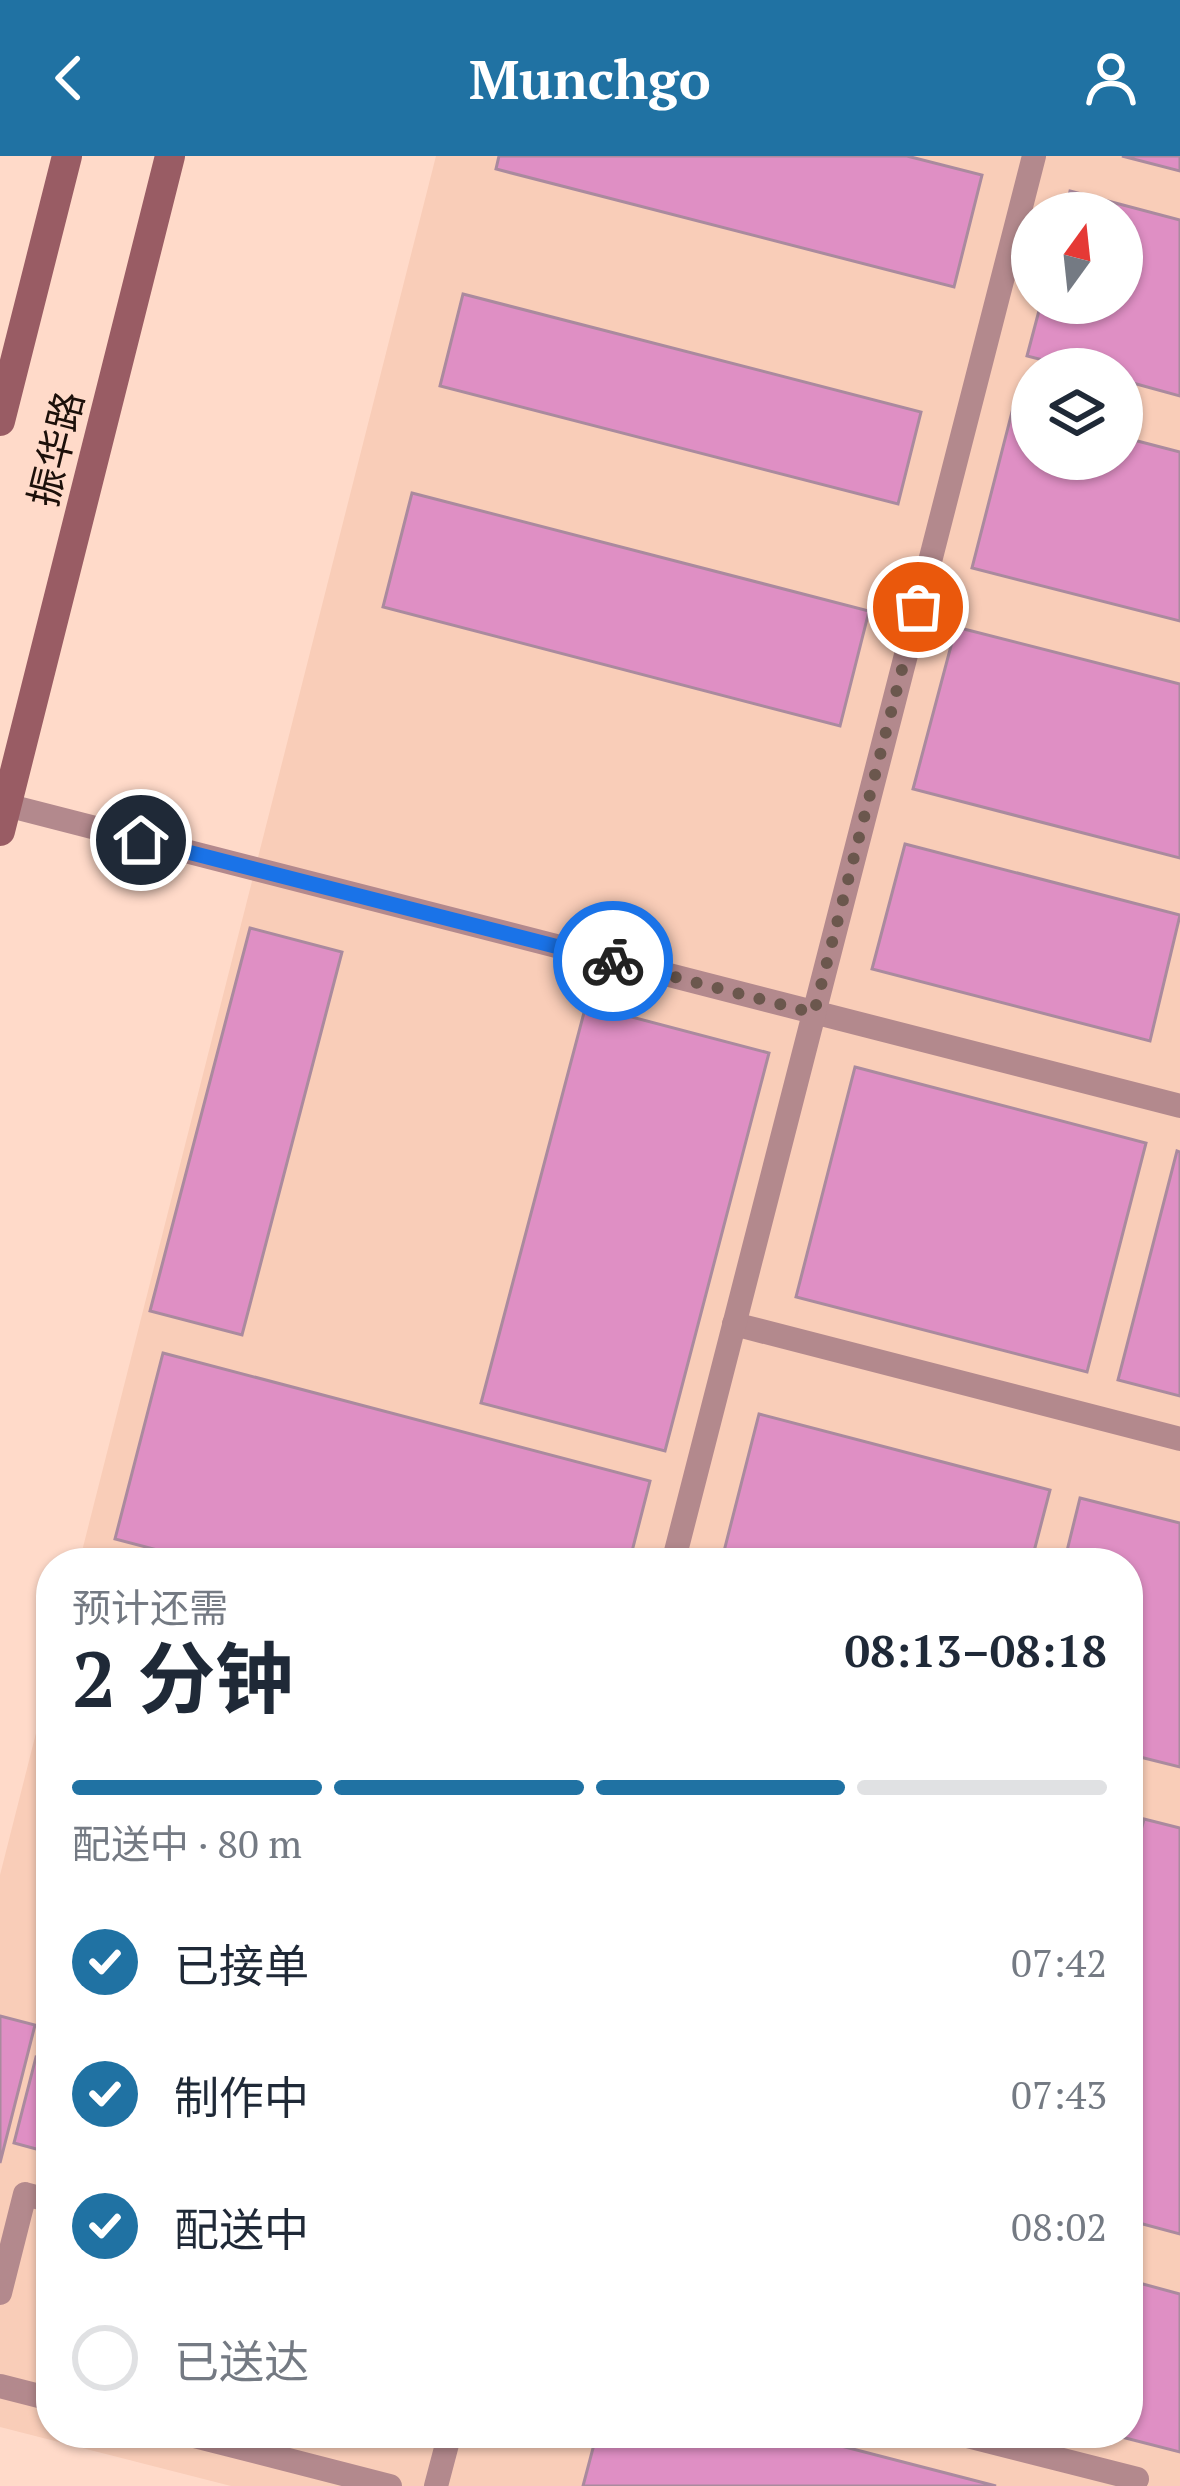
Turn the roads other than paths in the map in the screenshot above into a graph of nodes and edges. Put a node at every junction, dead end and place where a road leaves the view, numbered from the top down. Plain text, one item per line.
1 (67, 156) edge
2 (170, 156) edge
3 (1034, 156) edge
4 (0, 421) edge
5 (3, 818) edge
6 (814, 1013) junction
7 (1180, 1106) edge
8 (734, 1324) junction
9 (1180, 1438) edge
10 (677, 1548) edge
11 (36, 2197) edge
12 (0, 2293) edge
13 (0, 2386) edge
14 (36, 2395) edge
15 (242, 2448) edge
16 (446, 2448) edge
17 (1014, 2448) edge
18 (1137, 2480) dead end
19 (390, 2486) edge
20 (436, 2486) edge

1 - 4 main road, 振华路
2 - 5 main road, 振华路
3 - 6 lane
5 - 6 lane
6 - 7 lane
6 - 8 lane
8 - 9 lane
8 - 10 lane
11 - 12 lane
13 - 14 lane
15 - 19 lane
16 - 20 lane
17 - 18 lane

